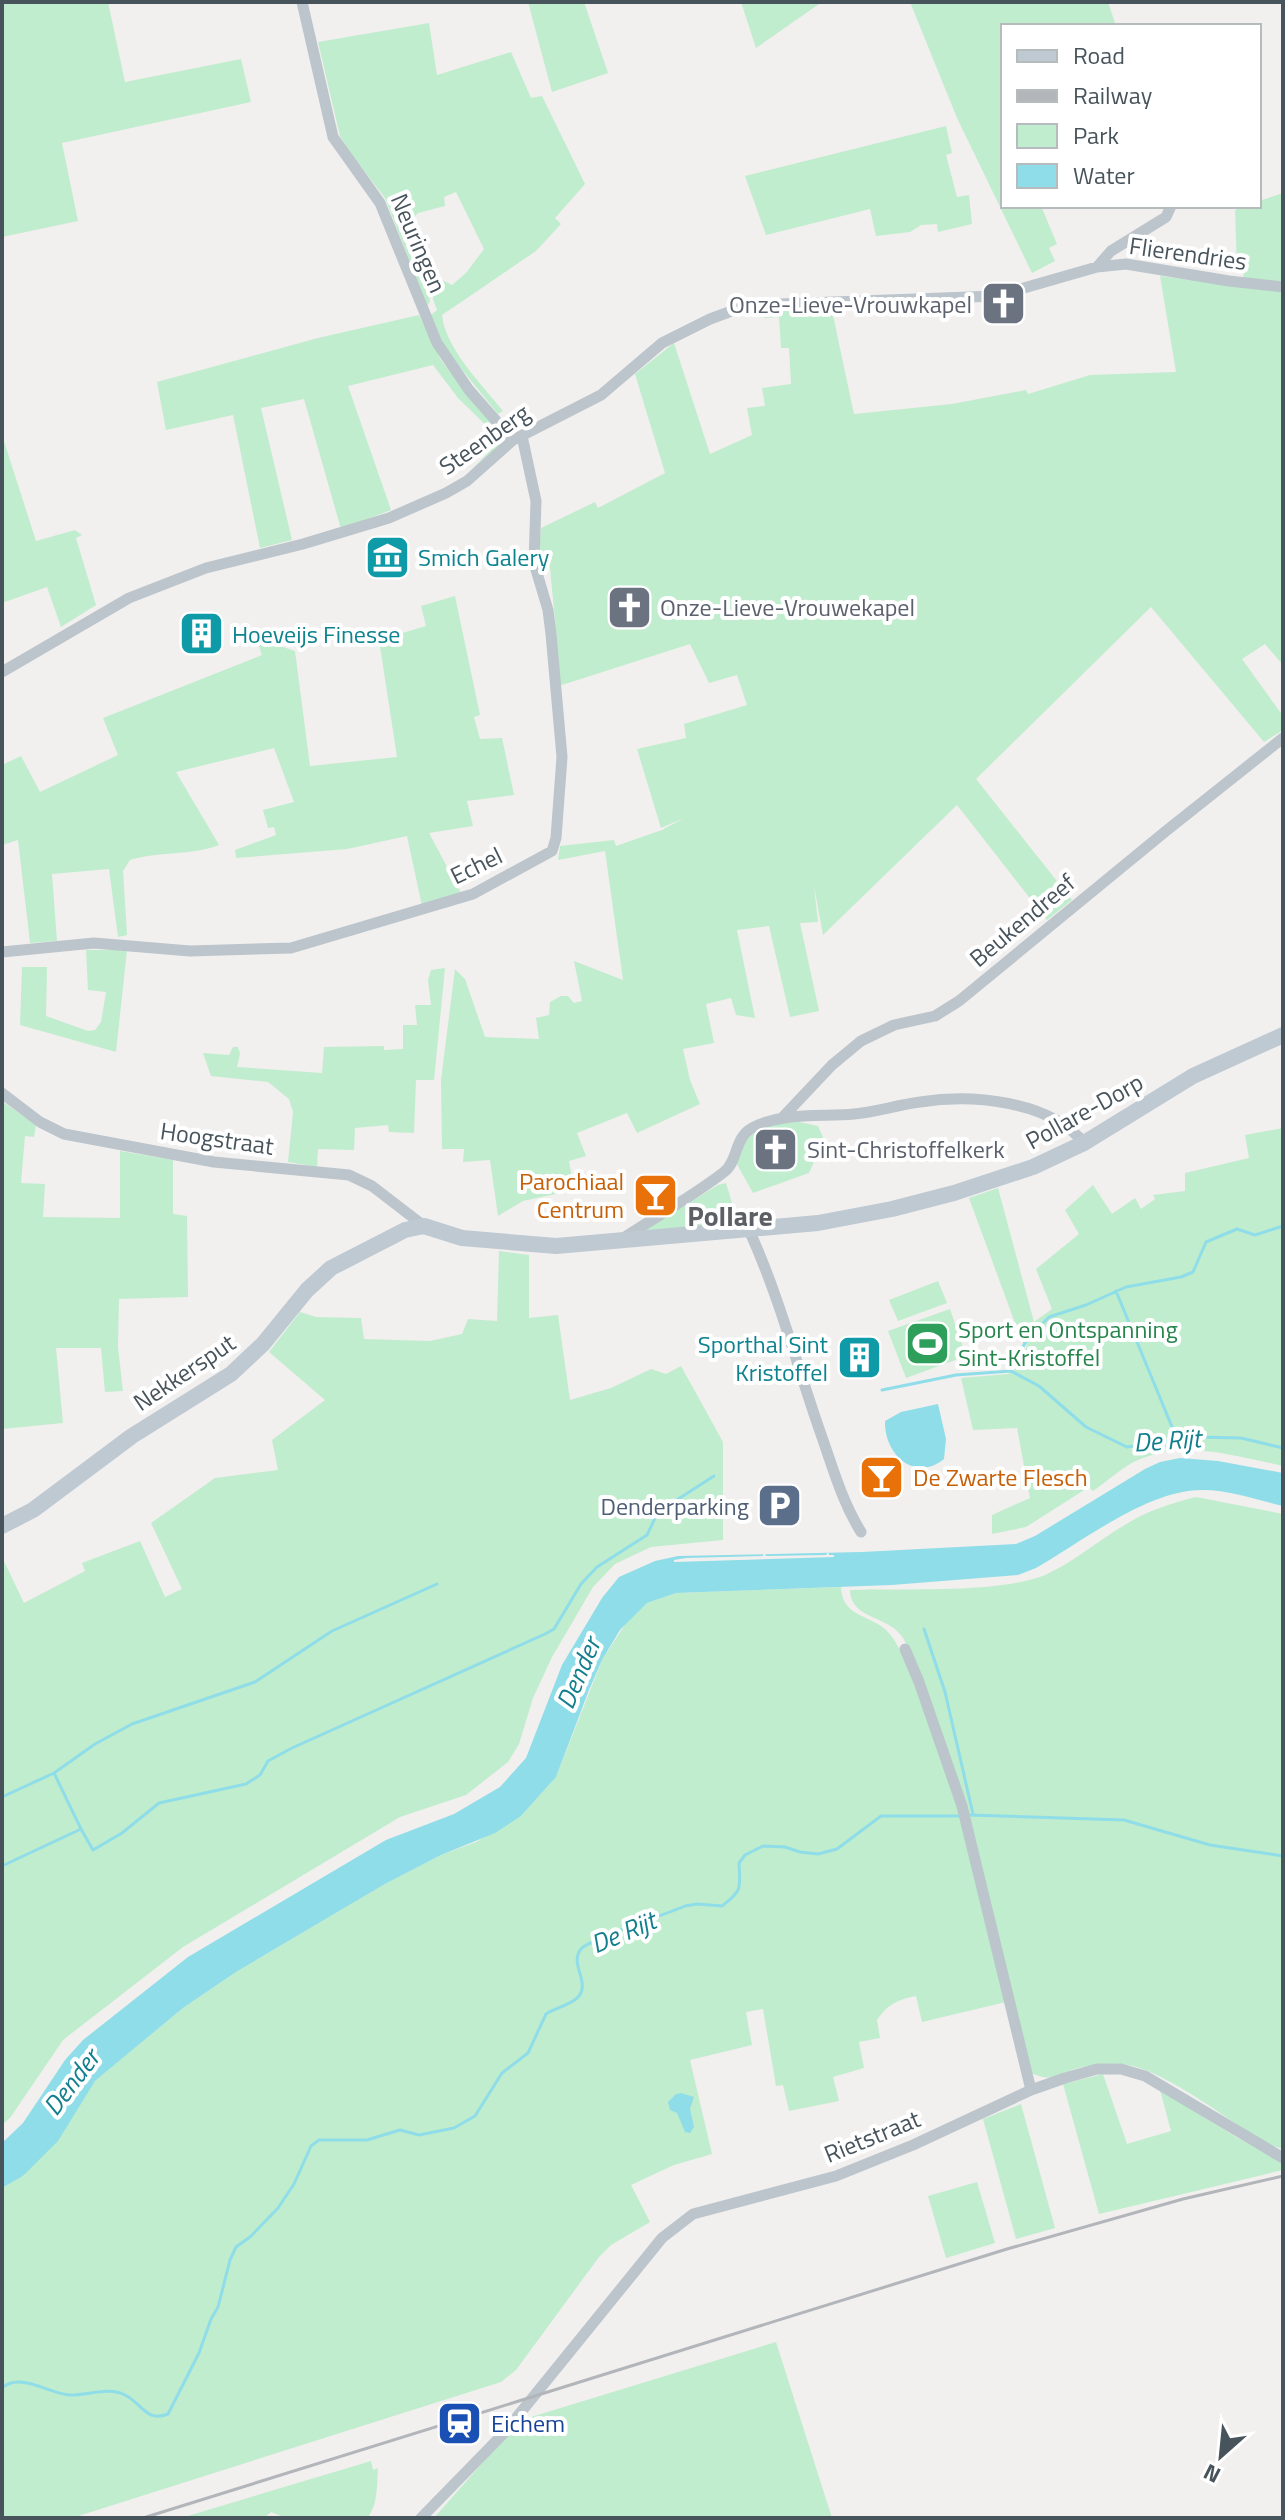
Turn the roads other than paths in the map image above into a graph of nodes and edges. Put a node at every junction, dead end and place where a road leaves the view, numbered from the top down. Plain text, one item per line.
1 (302, 2) edge
2 (1170, 208) edge
3 (1097, 267) junction
4 (1283, 287) edge
5 (996, 296) joint
6 (518, 438) junction
7 (2, 672) edge
8 (1283, 738) edge
9 (2, 952) edge
10 (1283, 1035) edge
11 (2, 1093) edge
12 (782, 1118) junction
13 (1084, 1143) junction
14 (424, 1226) junction
15 (749, 1230) junction
16 (619, 1241) junction
17 (2, 1526) edge
18 (861, 1532) dead end
19 (905, 1649) dead end
20 (1031, 2090) junction
21 (1283, 2158) edge
22 (421, 2518) edge

1 - 6 street, Neuringen
2 - 3 street
3 - 4 street, Flierendries
3 - 5 street, Flierendries
5 - 6 street, Steenberg
6 - 7 street, Steenberg
6 - 9 street, Echel
8 - 12 street, Beukendreef
10 - 13 street, Pollare-Dorp
11 - 14 street, Hoogstraat
12 - 13 street
12 - 16 street
13 - 15 street, Pollare-Dorp
14 - 16 street, Pollare-Dorp
14 - 17 street, Nekkersput
15 - 16 street, Pollare-Dorp
15 - 18 street
19 - 20 street
20 - 21 street, Rietstraat
20 - 22 street, Rietstraat

